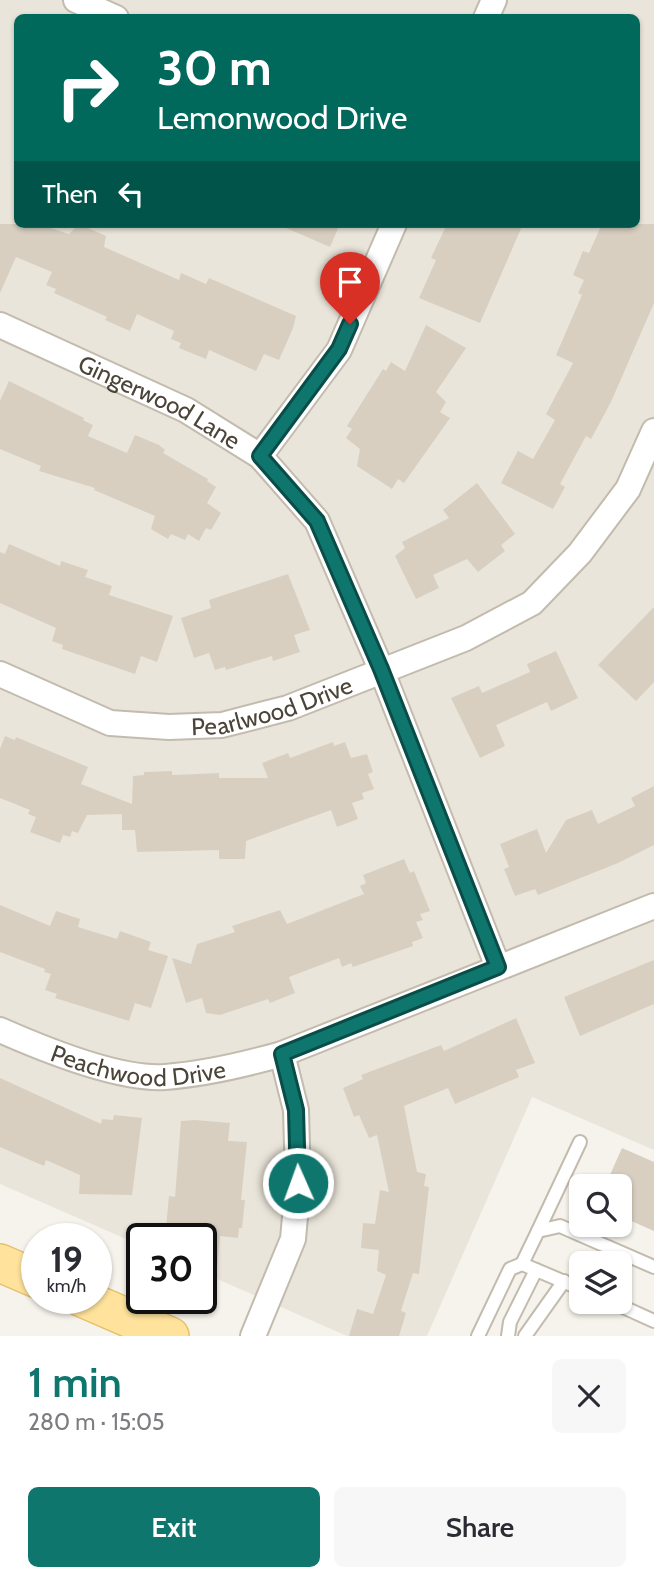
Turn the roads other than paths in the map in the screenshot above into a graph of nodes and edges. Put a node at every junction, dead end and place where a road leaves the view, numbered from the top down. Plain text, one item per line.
1 (76, 0) edge
2 (107, 14) edge
3 (392, 228) edge
4 (0, 326) edge
5 (654, 431) edge
6 (260, 456) junction
7 (381, 669) junction
8 (0, 674) edge
9 (654, 906) edge
10 (498, 967) junction
11 (0, 1030) edge
12 (282, 1054) junction
13 (580, 1142) dead end
14 (538, 1231) junction
15 (0, 1263) edge
16 (522, 1264) junction
17 (654, 1267) edge
18 (536, 1270) junction
19 (21, 1272) edge
20 (564, 1281) junction
21 (569, 1283) edge
22 (632, 1311) edge
23 (108, 1314) edge
24 (654, 1321) edge
25 (170, 1336) edge
26 (253, 1336) edge
27 (478, 1336) edge
28 (508, 1336) edge
29 (525, 1336) edge

1 - 2 street
3 - 6 street
4 - 6 street, Gingerwood Lane
5 - 7 street, Pearlwood Drive
6 - 7 street, Gingerwood Lane
7 - 8 street, Pearlwood Drive
7 - 10 street, Gingerwood Lane
9 - 10 street, Peachwood Drive
10 - 12 street, Peachwood Drive
11 - 12 street, Peachwood Drive
12 - 26 street
13 - 14 lane
14 - 16 lane
14 - 17 lane
15 - 19 main road
16 - 18 lane
16 - 27 lane
18 - 20 lane
18 - 28 lane
20 - 21 lane
20 - 29 lane
22 - 24 lane
23 - 25 main road

